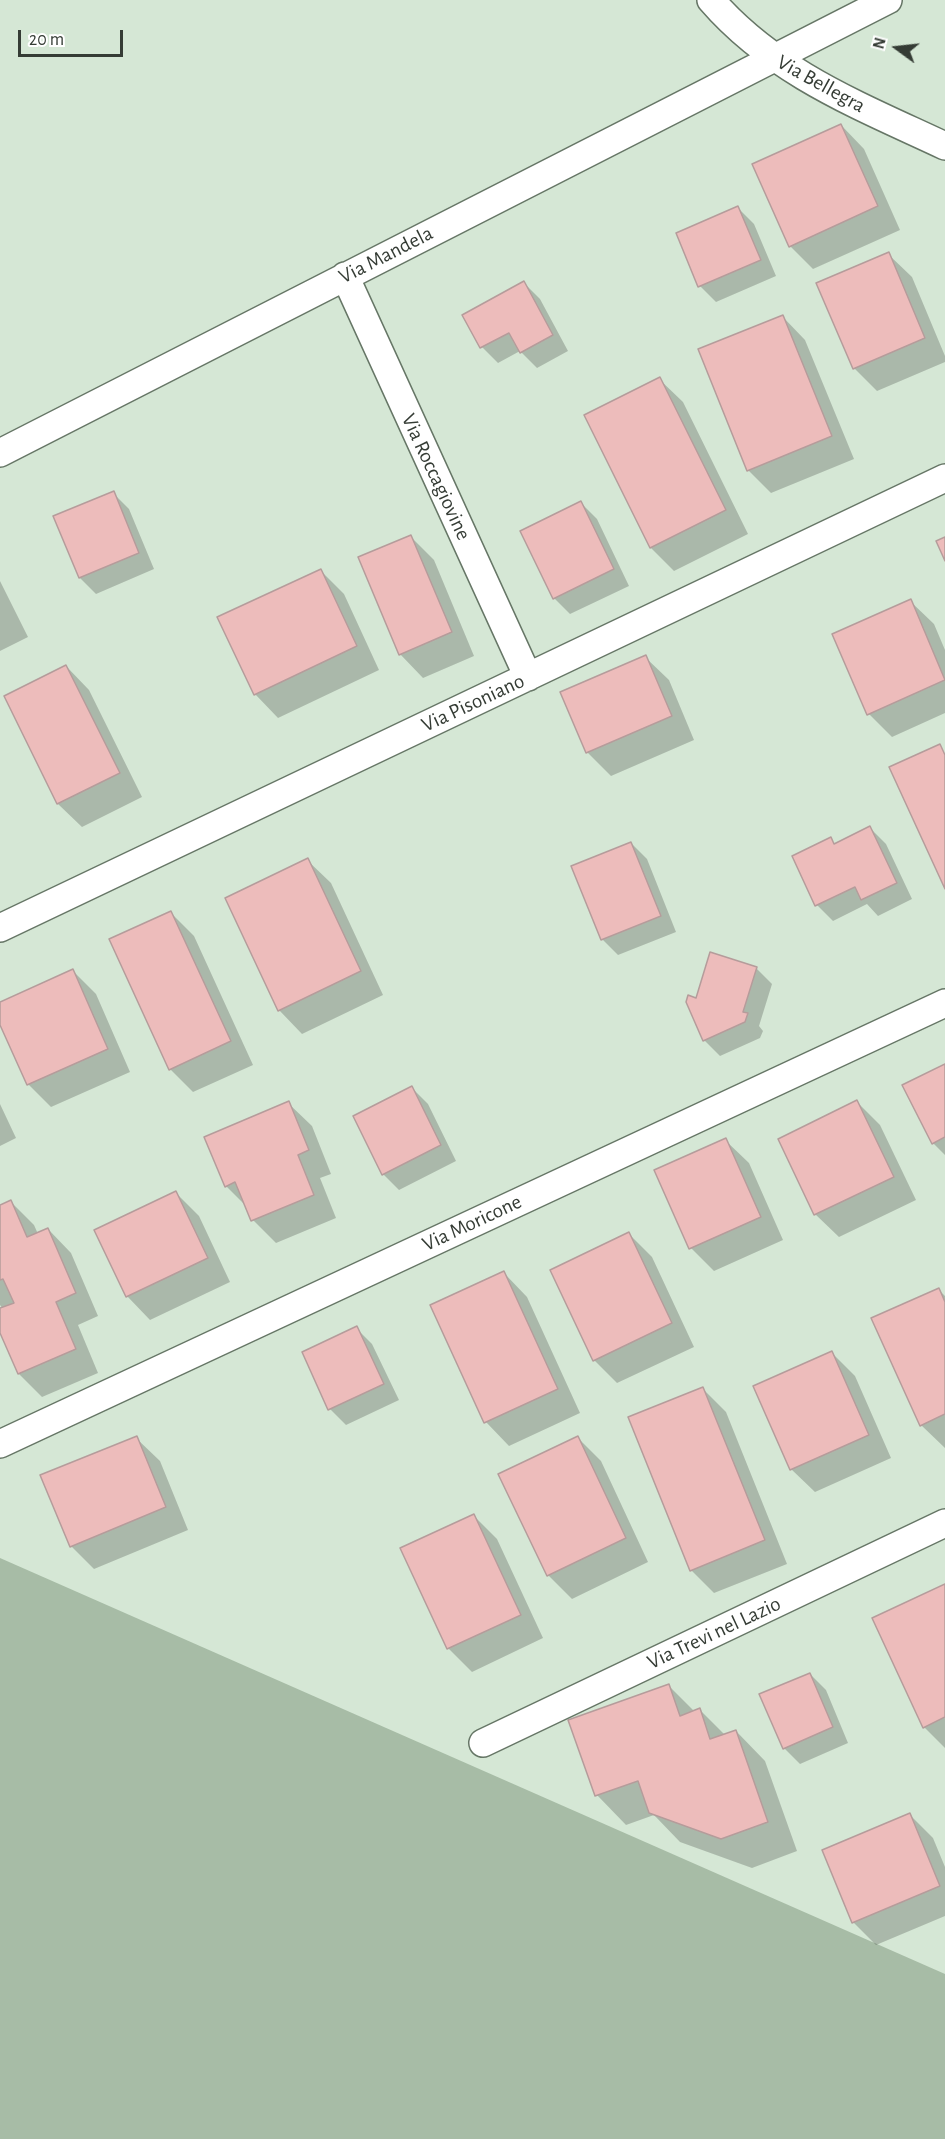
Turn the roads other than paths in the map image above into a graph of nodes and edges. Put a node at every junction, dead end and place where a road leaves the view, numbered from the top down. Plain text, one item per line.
1 (711, 0) edge
2 (888, 0) edge
3 (773, 58) junction
4 (945, 146) edge
5 (345, 276) junction
6 (0, 453) edge
7 (945, 478) edge
8 (528, 677) junction
9 (0, 928) edge
10 (945, 1003) edge
11 (0, 1444) edge
12 (945, 1523) edge
13 (483, 1743) dead end

1 - 3 street, Via Bellegra
2 - 3 street, Via Mandela
3 - 4 street, Via Bellegra
3 - 5 street, Via Mandela
5 - 6 street, Via Mandela
5 - 8 street, Via Roccagiovine
7 - 8 street, Via Pisoniano
8 - 9 street, Via Pisoniano
10 - 11 street, Via Moricone
12 - 13 street, Via Trevi nel Lazio

